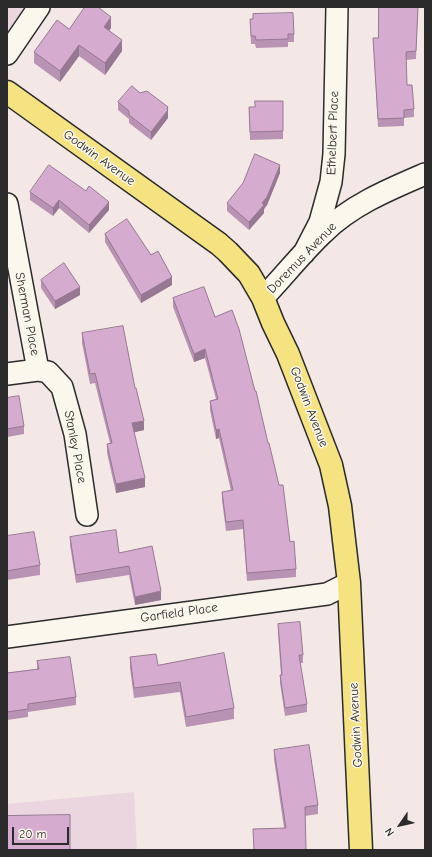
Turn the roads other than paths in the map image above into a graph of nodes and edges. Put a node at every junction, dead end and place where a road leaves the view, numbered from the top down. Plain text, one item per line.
1 (39, 7) edge
2 (337, 7) edge
3 (7, 54) edge
4 (7, 92) edge
5 (425, 174) edge
6 (7, 204) edge
7 (304, 253) junction
8 (263, 298) junction
9 (38, 370) junction
10 (7, 374) edge
11 (87, 515) dead end
12 (349, 583) junction
13 (7, 637) edge
14 (360, 850) edge

1 - 3 street
2 - 7 street, Ethelbert Place
4 - 8 main road, Godwin Avenue
5 - 7 street, Doremus Avenue
6 - 9 street, Sherman Place
7 - 8 street, Doremus Avenue
8 - 12 main road, Godwin Avenue
9 - 10 street, Sherman Place
9 - 11 street, Stanley Place
12 - 13 street, Garfield Place
12 - 14 main road, Godwin Avenue

